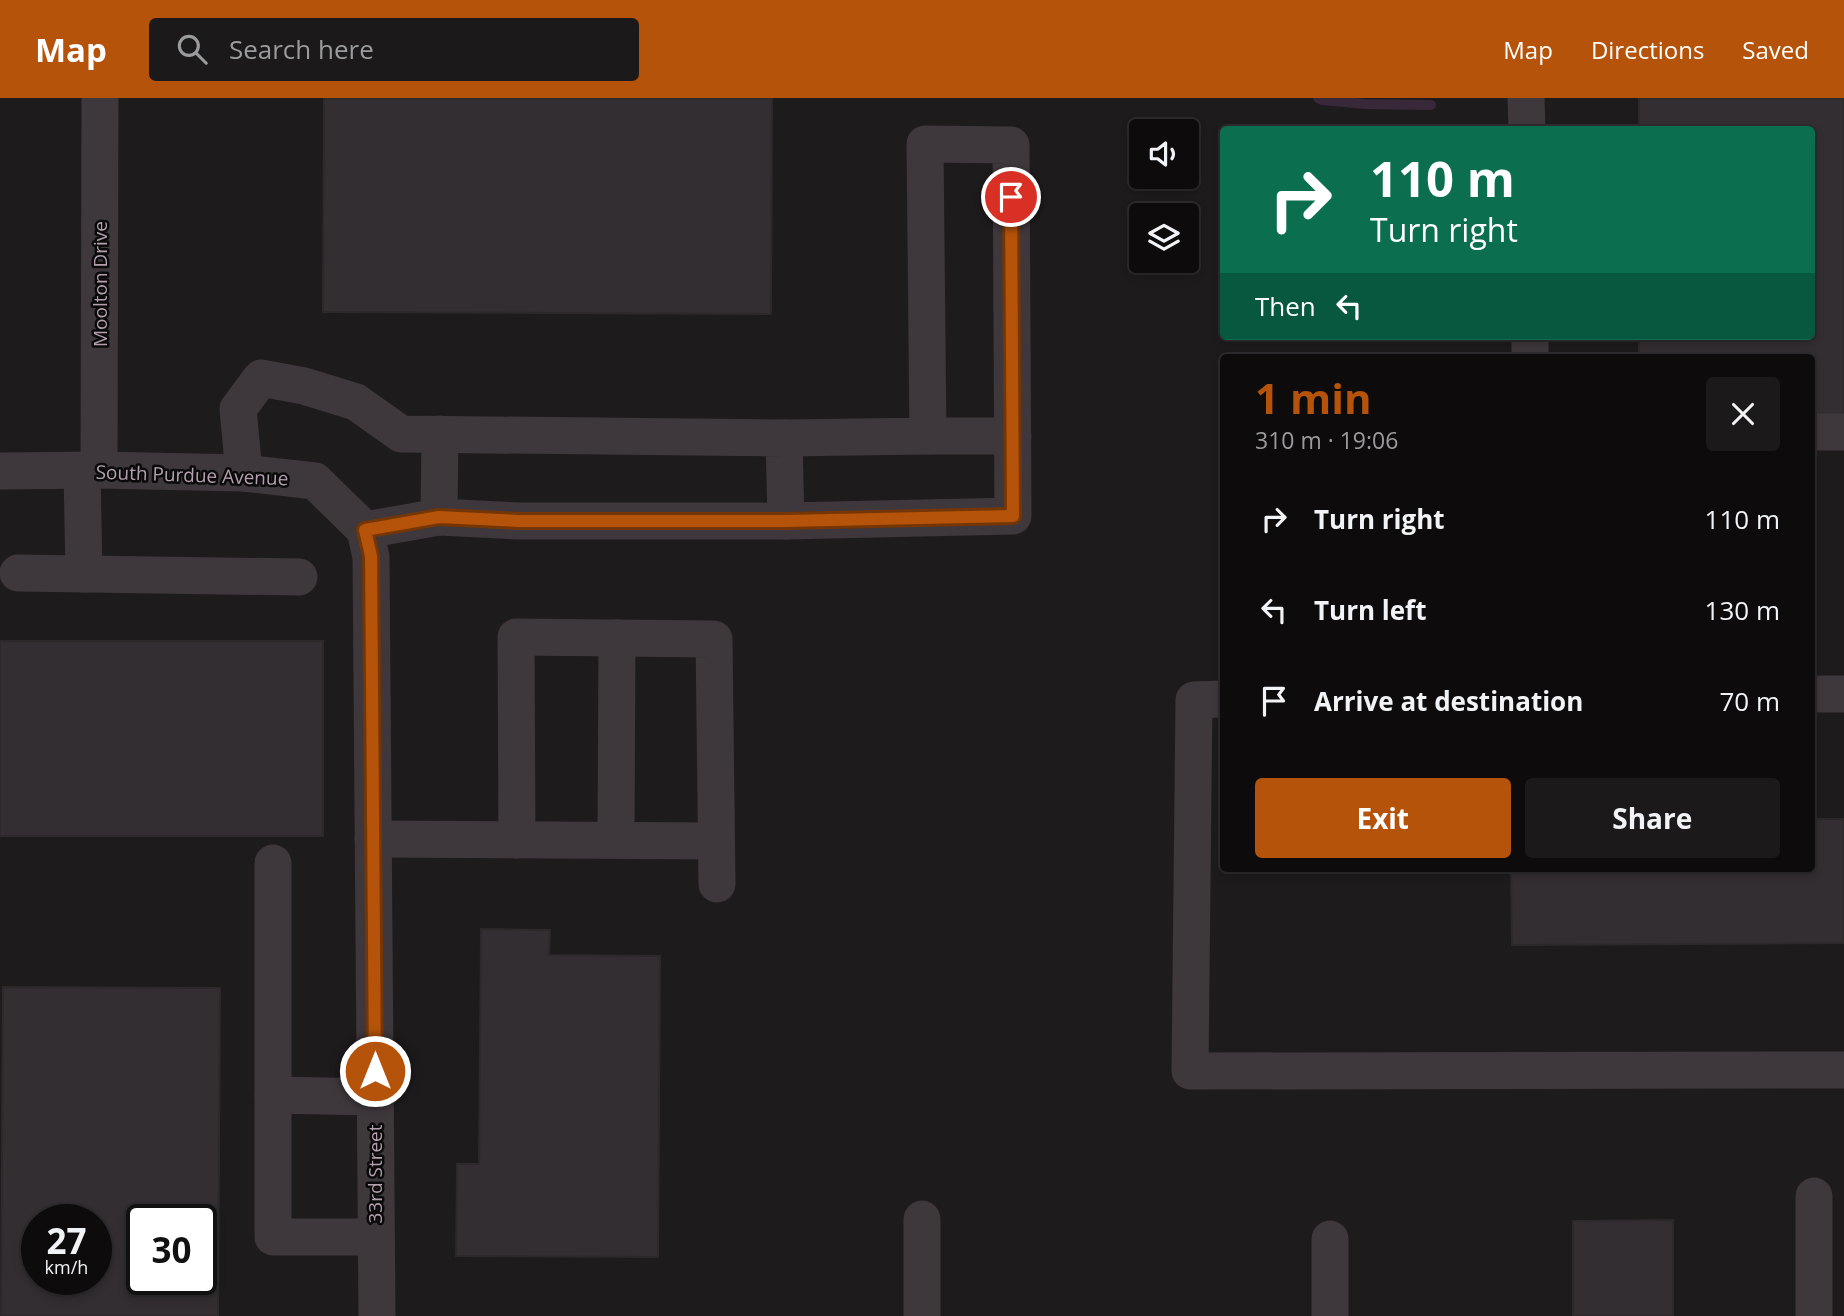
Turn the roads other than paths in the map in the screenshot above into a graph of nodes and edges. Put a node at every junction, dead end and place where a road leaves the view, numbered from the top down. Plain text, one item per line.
1 (100, 98) edge
2 (1527, 98) edge
3 (1527, 126) edge
4 (1815, 432) edge
5 (1844, 432) edge
6 (440, 434) junction
7 (928, 436) junction
8 (1013, 436) junction
9 (784, 438) junction
10 (90, 470) junction
11 (0, 471) edge
12 (244, 473) junction
13 (439, 517) junction
14 (786, 521) junction
15 (365, 530) junction
16 (18, 573) dead end
17 (84, 574) junction
18 (299, 577) dead end
19 (617, 639) junction
20 (1815, 694) edge
21 (1844, 694) edge
22 (1220, 699) edge
23 (373, 839) junction
24 (517, 840) junction
25 (616, 840) junction
26 (716, 841) junction
27 (273, 863) dead end
28 (717, 884) dead end
29 (1844, 1070) edge
30 (273, 1095) junction
31 (375, 1097) junction
32 (1814, 1196) dead end
33 (922, 1219) dead end
34 (376, 1237) junction
35 (1330, 1239) dead end
36 (377, 1316) edge
37 (922, 1316) edge
38 (1331, 1316) edge
39 (1814, 1316) edge

1 - 10 street, Moolton Drive
2 - 3 street
4 - 5 street
6 - 9 street
6 - 12 street
6 - 13 street
7 - 8 street
7 - 8 street
7 - 9 street
8 - 14 street
9 - 14 street
10 - 11 street, South Purdue Avenue
10 - 12 street, South Purdue Avenue
10 - 17 street, Moolton Drive
12 - 15 street, South Purdue Avenue
13 - 14 street
13 - 15 street
15 - 23 street, 33rd Street
16 - 17 street
17 - 18 street
19 - 24 street
19 - 25 street
19 - 26 street
20 - 21 street
22 - 29 street
23 - 24 street
23 - 31 street, 33rd Street
24 - 25 street
25 - 26 street
26 - 28 street
27 - 30 street
30 - 31 street
30 - 34 street
31 - 34 street, 33rd Street
32 - 39 street
33 - 37 street
34 - 36 street, 33rd Street
35 - 38 street

